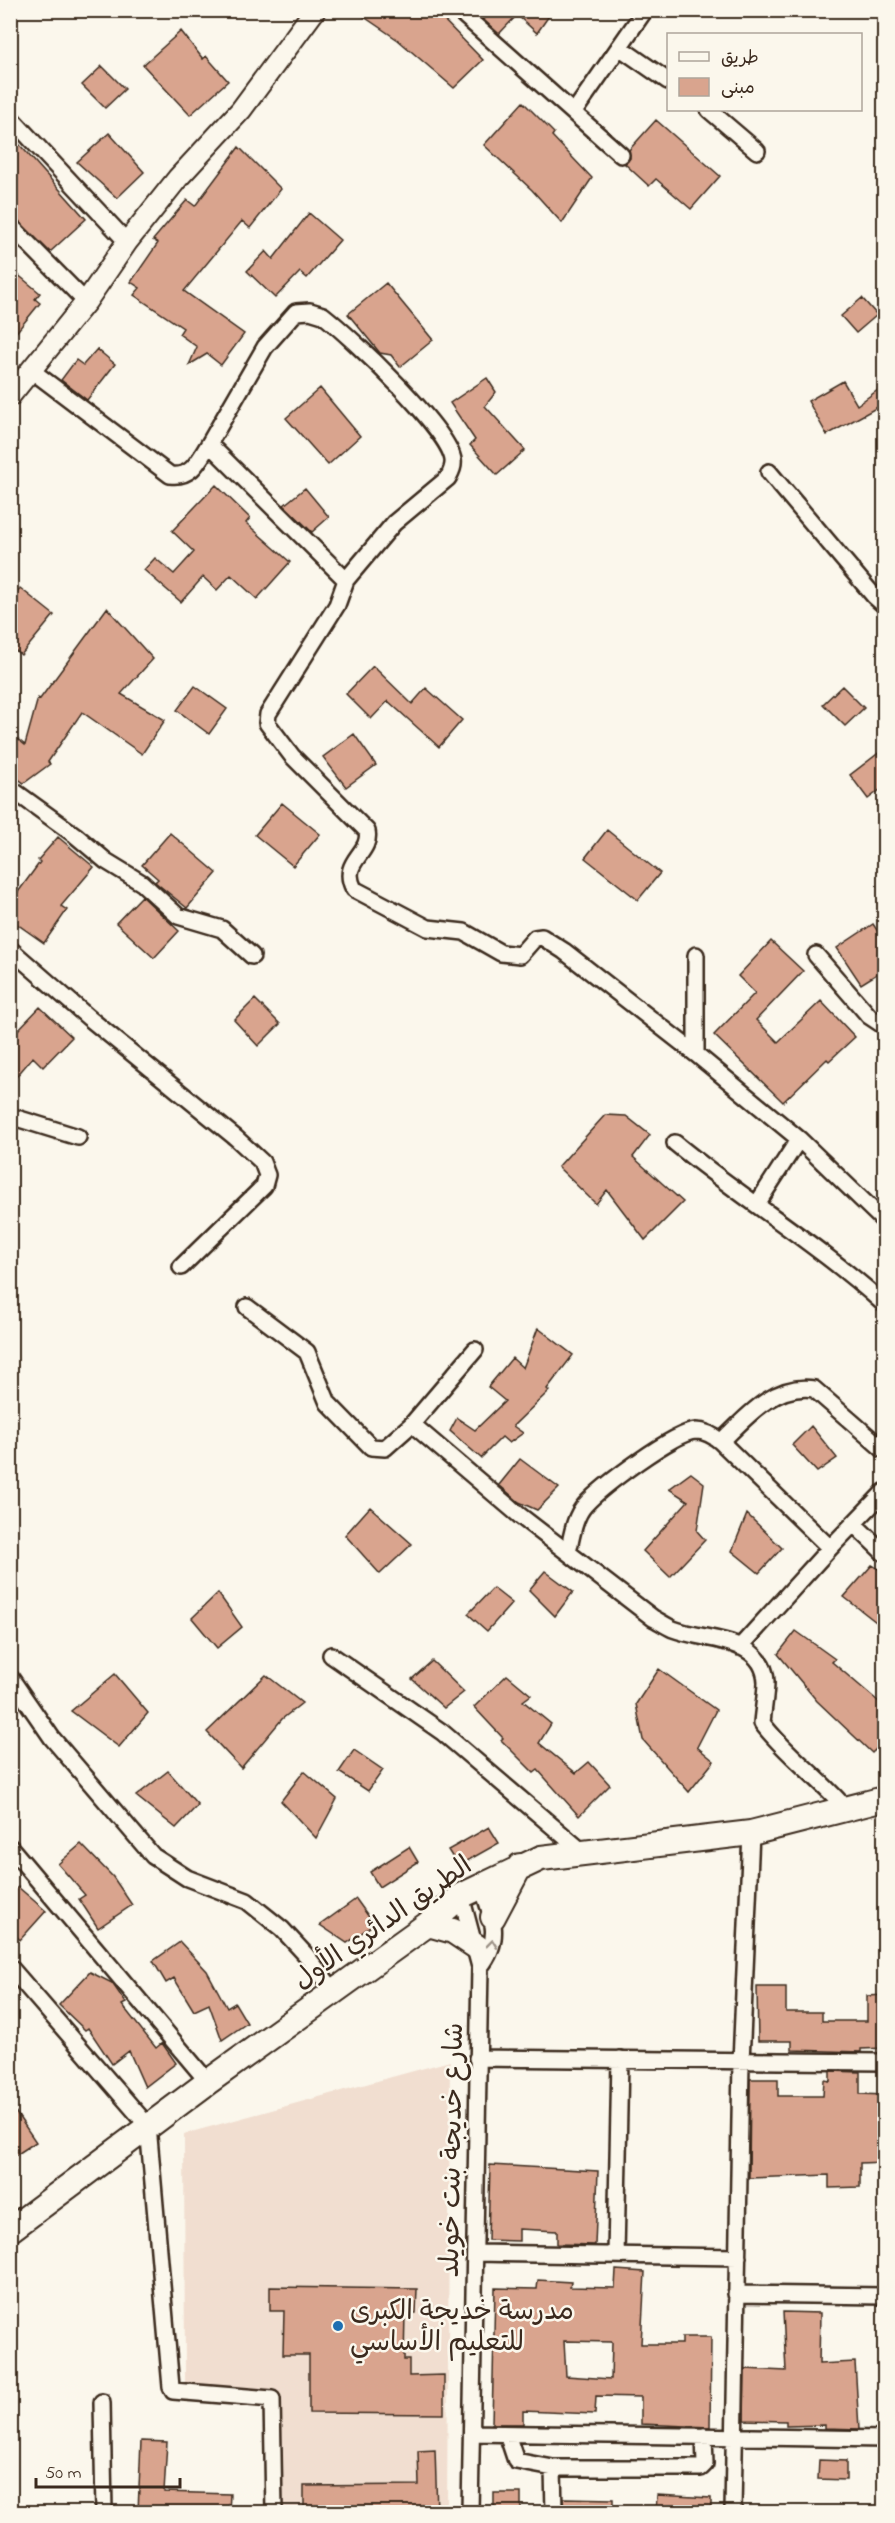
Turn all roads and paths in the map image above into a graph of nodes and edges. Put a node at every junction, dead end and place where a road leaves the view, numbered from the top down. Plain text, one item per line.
1 (458, 10) edge
2 (645, 10) edge
3 (315, 11) edge
4 (620, 47) junction
5 (667, 80) edge
6 (710, 111) edge
7 (574, 112) junction
8 (10, 117) edge
9 (757, 151) dead end
10 (621, 155) dead end
11 (10, 225) edge
12 (127, 242) junction
13 (86, 302) junction
14 (31, 370) junction
15 (10, 396) edge
16 (209, 444) junction
17 (769, 472) dead end
18 (346, 580) junction
19 (885, 605) edge
20 (10, 788) edge
21 (10, 949) edge
22 (696, 955) dead end
23 (816, 955) dead end
24 (252, 956) dead end
25 (885, 1026) edge
26 (696, 1054) junction
27 (10, 1116) edge
28 (78, 1137) dead end
29 (799, 1139) junction
30 (675, 1143) dead end
31 (757, 1204) junction
32 (885, 1221) edge
33 (181, 1268) dead end
34 (885, 1304) edge
35 (247, 1306) dead end
36 (475, 1350) dead end
37 (412, 1424) junction
38 (721, 1442) junction
39 (885, 1450) edge
40 (885, 1492) edge
41 (855, 1525) junction
42 (830, 1548) junction
43 (568, 1552) junction
44 (885, 1553) edge
45 (740, 1647) junction
46 (331, 1655) dead end
47 (10, 1677) edge
48 (881, 1797) edge
49 (846, 1809) junction
50 (751, 1833) junction
51 (10, 1847) edge
52 (584, 1854) junction
53 (520, 1866) junction
54 (471, 1891) junction
55 (493, 1917) junction
56 (428, 1924) junction
57 (478, 1957) junction
58 (10, 1967) edge
59 (334, 1991) junction
60 (477, 2058) junction
61 (620, 2059) junction
62 (741, 2061) junction
63 (885, 2062) edge
64 (208, 2082) junction
65 (148, 2126) junction
66 (10, 2230) edge
67 (476, 2253) junction
68 (616, 2255) junction
69 (738, 2257) junction
70 (736, 2294) junction
71 (885, 2296) edge
72 (102, 2402) dead end
73 (472, 2433) junction
74 (507, 2434) junction
75 (704, 2436) junction
76 (734, 2436) junction
77 (885, 2439) edge
78 (553, 2468) junction
79 (104, 2512) edge
80 (274, 2512) edge
81 (470, 2512) edge
82 (555, 2512) edge
83 (733, 2512) edge

1 - 7 street
2 - 4 street
3 - 12 street
4 - 5 street
4 - 7 street
6 - 9 street
7 - 10 street
8 - 12 street
11 - 13 street
12 - 13 street
13 - 14 street
14 - 15 street
14 - 16 street
16 - 18 street
16 - 18 street
17 - 19 street
18 - 26 street
20 - 24 street
21 - 33 street
22 - 26 street
23 - 25 street
26 - 29 street
27 - 28 street
29 - 31 street
29 - 32 street
30 - 31 street
31 - 34 street
35 - 37 street
36 - 37 street
37 - 43 street
38 - 39 street
38 - 42 street
38 - 43 street
40 - 41 street
41 - 42 street
41 - 44 street
42 - 45 street
43 - 45 street
45 - 49 street
46 - 52 street
47 - 59 street
48 - 49 main road, الطريق الدائري الأول
49 - 50 main road, الطريق الدائري الأول
50 - 52 main road, الطريق الدائري الأول
50 - 62 street
51 - 64 street
52 - 53 main road, الطريق الدائري الأول
53 - 54 main road, الطريق الدائري الأول
53 - 55 main road
54 - 55 street
54 - 56 main road, الطريق الدائري الأول
54 - 57 street
57 -> 55 street
56 - 57 main road
56 - 59 main road, الطريق الدائري الأول
57 - 60 street, شارع خديجة بنت خويلد
58 - 65 street
59 - 64 main road, الطريق الدائري الأول
60 - 61 street
60 - 67 street, شارع خديجة بنت خويلد
61 - 62 street
61 - 68 street
62 - 63 street
62 - 69 street
64 - 65 main road, الطريق الدائري الأول
65 - 66 main road, الطريق الدائري الأول
65 - 80 street
67 - 68 street
67 - 73 street, شارع خديجة بنت خويلد
68 - 69 street
69 - 70 street
70 - 71 street
70 - 76 street
72 - 79 street
73 - 74 street
73 - 81 street, شارع خديجة بنت خويلد
74 - 75 street
74 - 78 street
75 - 76 street
75 - 78 street
76 - 77 street
76 - 83 street
78 - 82 street

